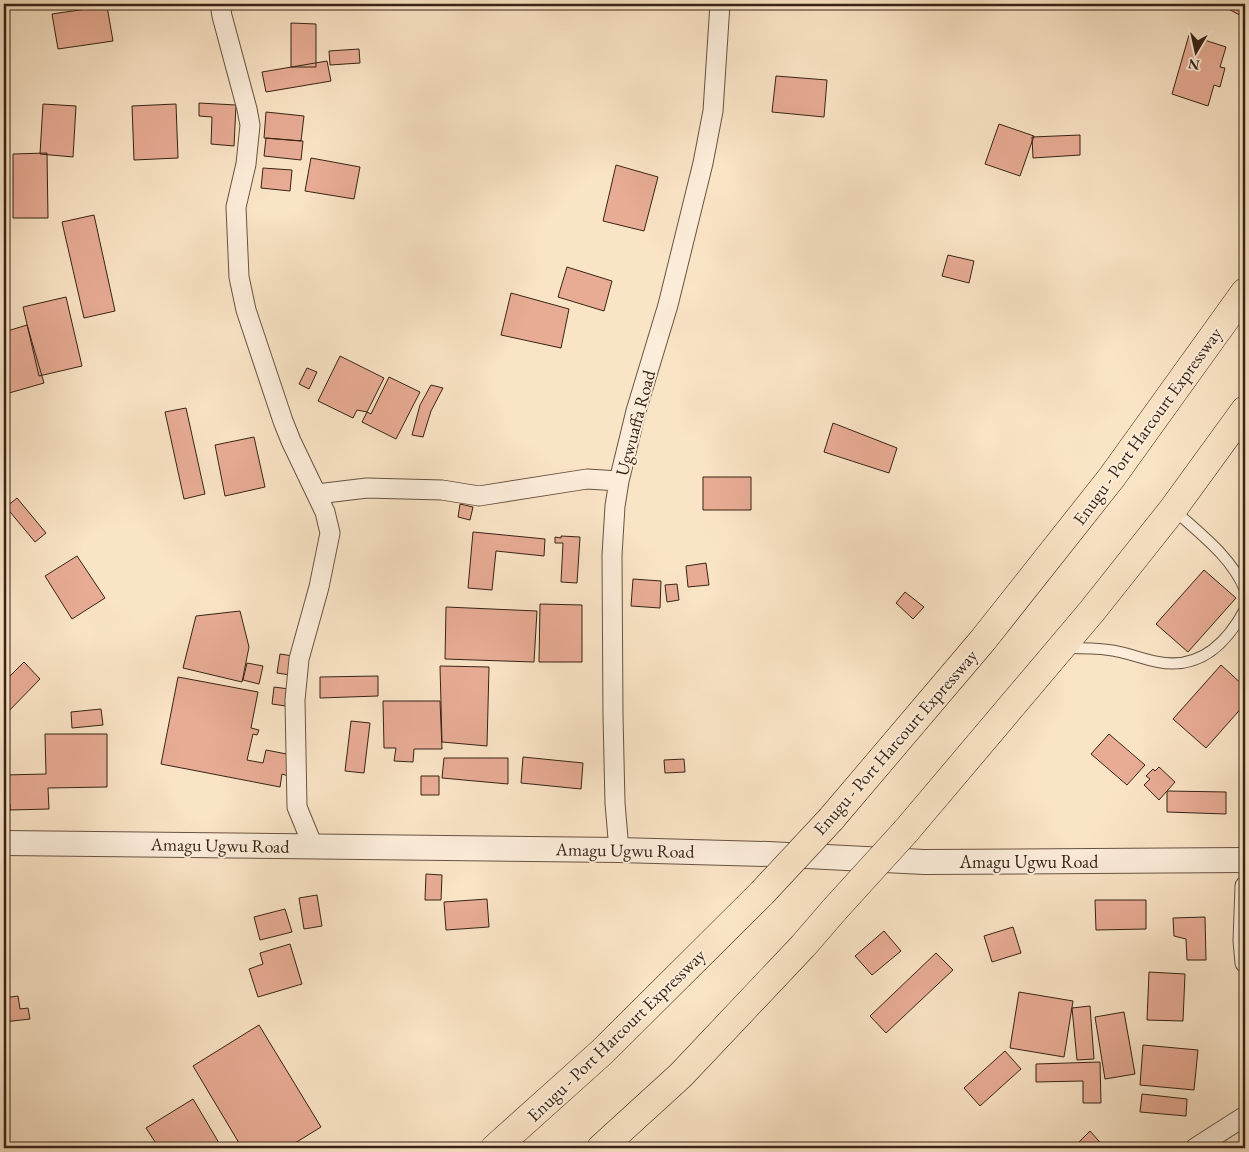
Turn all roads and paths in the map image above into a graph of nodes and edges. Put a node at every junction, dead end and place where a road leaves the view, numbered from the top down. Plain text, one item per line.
1 (220, 4) edge
2 (720, 4) edge
3 (1245, 292) edge
4 (1245, 410) edge
5 (619, 481) junction
6 (317, 494) junction
7 (1173, 509) junction
8 (1245, 590) edge
9 (1245, 608) edge
10 (1060, 648) junction
11 (4, 843) edge
12 (313, 846) junction
13 (618, 850) junction
14 (1245, 860) edge
15 (1245, 886) edge
16 (1245, 963) edge
17 (1245, 1116) edge
18 (495, 1148) edge
19 (601, 1148) edge
20 (1196, 1148) edge

1 - 6 street
2 - 5 street, Ugwuaffa Road
3 - 18 highway, Enugu - Port Harcourt Expressway, bridge
4 - 7 highway
5 - 6 street
5 - 13 street, Ugwuaffa Road
6 - 12 street
7 - 8 lane
7 - 10 highway
9 - 10 lane
10 - 19 highway, bridge
11 - 12 street, Amagu Ugwu Road
12 - 13 street, Amagu Ugwu Road
13 - 14 street, Amagu Ugwu Road
15 - 16 street
17 - 20 street

